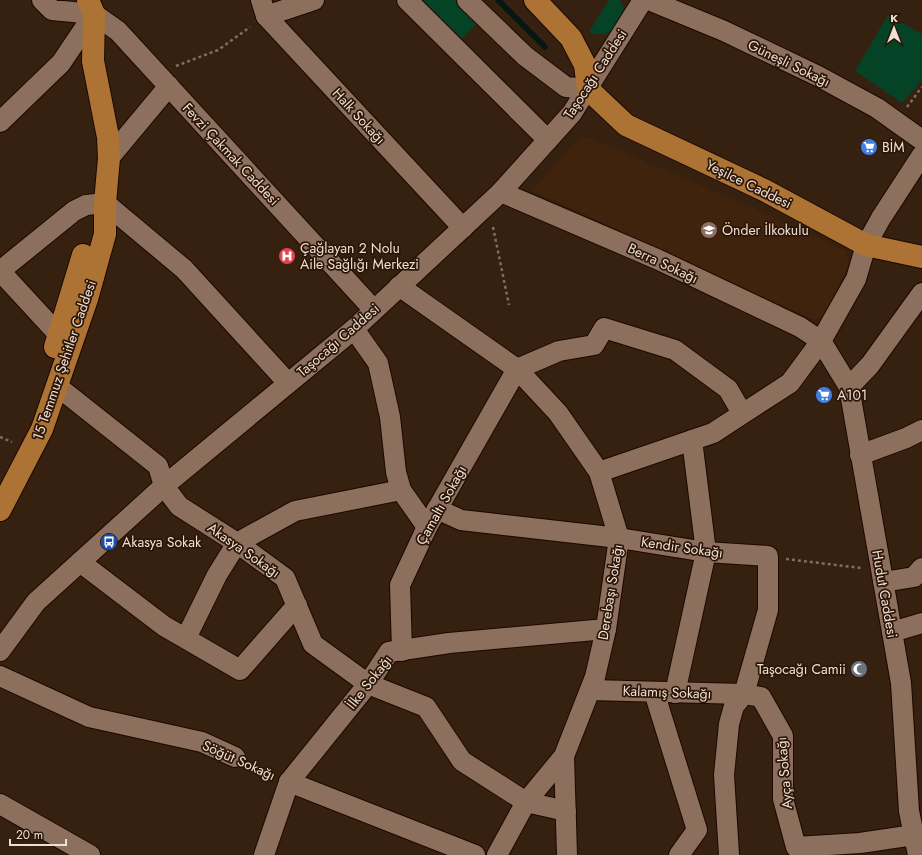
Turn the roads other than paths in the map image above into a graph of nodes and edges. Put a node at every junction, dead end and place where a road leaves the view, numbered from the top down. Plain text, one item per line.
1 (42, 0) edge
2 (314, 0) edge
3 (407, 0) edge
4 (467, 0) edge
5 (535, 0) edge
6 (643, 0) edge
7 (649, 0) edge
8 (91, 7) edge
9 (263, 8) edge
10 (163, 80) junction
11 (588, 89) junction
12 (0, 122) edge
13 (548, 140) junction
14 (922, 140) edge
15 (922, 155) edge
16 (109, 158) junction
17 (495, 198) junction
18 (105, 203) junction
19 (464, 228) junction
20 (866, 245) junction
21 (922, 257) edge
22 (0, 271) edge
23 (399, 286) junction
24 (922, 293) edge
25 (374, 310) junction
26 (354, 329) junction
27 (59, 335) junction
28 (821, 341) junction
29 (517, 369) junction
30 (288, 383) junction
31 (57, 386) junction
32 (849, 387) junction
33 (742, 413) junction
34 (922, 430) edge
35 (692, 440) junction
36 (9, 441) edge
37 (860, 455) junction
38 (600, 472) junction
39 (0, 479) edge
40 (164, 486) junction
41 (401, 490) junction
42 (437, 509) junction
43 (0, 510) edge
44 (427, 527) junction
45 (619, 538) junction
46 (237, 542) junction
47 (706, 552) junction
48 (80, 562) junction
49 (922, 568) edge
50 (882, 576) junction
51 (297, 606) junction
52 (922, 623) edge
53 (606, 629) junction
54 (892, 632) junction
55 (186, 638) junction
56 (0, 651) edge
57 (402, 651) junction
58 (0, 676) edge
59 (368, 684) junction
60 (590, 690) junction
61 (654, 692) junction
62 (675, 693) junction
63 (744, 694) junction
64 (564, 756) junction
65 (234, 757) road end
66 (289, 782) junction
67 (526, 802) junction
68 (0, 804) edge
69 (566, 811) junction
70 (914, 835) junction
71 (90, 855) edge
72 (264, 855) edge
73 (476, 855) edge
74 (497, 855) edge
75 (568, 855) edge
76 (679, 855) edge
77 (729, 855) edge
78 (918, 855) edge

1 - 8 street
2 - 9 street
3 - 13 street
4 - 11 street
5 - 11 main road
6 - 11 street, Taşocağı Caddesi
7 - 14 street, Güneşli Sokağı
8 - 10 street, Fevzi Çakmak Caddesi
8 - 12 street
8 - 16 main road, 15 Temmuz Şehitler Caddesi
9 - 19 street, Halk Sokağı
10 - 16 street
10 - 25 street, Fevzi Çakmak Caddesi
11 - 13 street, Taşocağı Caddesi
11 - 20 main road, Yeşilce Caddesi
13 - 17 street, Taşocağı Caddesi
15 - 20 street
16 - 18 main road, 15 Temmuz Şehitler Caddesi
17 - 19 street, Taşocağı Caddesi
17 - 28 street, Berra Sokağı
18 - 22 street
18 - 27 main road, 15 Temmuz Şehitler Caddesi
18 - 30 street
18 - 31 main road, 15 Temmuz Şehitler Caddesi
19 - 23 street, Taşocağı Caddesi
20 - 21 main road, Yeşilce Caddesi
20 - 28 street
22 - 27 street
23 - 25 street, Taşocağı Caddesi
23 - 29 street, Derebaşı Sokağı
24 - 32 street
25 - 26 street, Taşocağı Caddesi
26 - 30 street, Taşocağı Caddesi
26 - 41 street
27 - 36 main road, 15 Temmuz Şehitler Caddesi
28 - 32 street, Hudut Caddesi
28 - 33 street
29 - 33 street
29 - 38 street, Derebaşı Sokağı
29 - 42 street, Çamaltı Sokağı
30 - 40 street, Taşocağı Caddesi
31 - 40 street
31 - 43 main road, 15 Temmuz Şehitler Caddesi
32 - 37 street, Hudut Caddesi
33 - 35 street
34 - 37 street
35 - 38 street
35 - 47 street
36 - 39 main road, 15 Temmuz Şehitler Caddesi
37 - 50 street, Hudut Caddesi
38 - 45 street, Derebaşı Sokağı
40 - 46 street, Akasya Sokağı
40 - 48 street, Taşocağı Caddesi
41 - 44 street
41 - 46 street
42 - 44 street, Çamaltı Sokağı
42 - 45 street, Kendir Sokağı
44 - 57 street, Çamaltı Sokağı
45 - 47 street, Kendir Sokağı
45 - 53 street, Derebaşı Sokağı
46 - 51 street, Akasya Sokağı
46 - 55 street
47 - 62 street
47 - 63 street, Kendir Sokağı
48 - 55 street
48 - 56 street, Taşocağı Caddesi
49 - 50 street
50 - 54 street, Hudut Caddesi
51 - 55 street
51 - 59 street, Akasya Sokağı
52 - 54 street
53 - 57 street, İlke Sokağı
53 - 60 street, Derebaşı Sokağı
54 - 70 street, Hudut Caddesi
57 - 59 street, İlke Sokağı
58 - 65 street, Söğüt Sokağı
59 - 66 street, İlke Sokağı
59 - 67 street, Akasya Sokağı
60 - 61 street, Kalamış Sokağı
60 - 64 street, Derebaşı Sokağı
61 - 62 street, Kalamış Sokağı
61 - 76 street
62 - 63 street, Kalamış Sokağı
63 - 70 street, Ayça Sokağı
63 - 77 street
64 - 67 street, Derebaşı Sokağı
64 - 69 street
66 - 72 street, İlke Sokağı
66 - 73 street, Söğüt Sokağı
67 - 69 street
67 - 74 street, Derebaşı Sokağı
68 - 71 street
69 - 75 street
70 - 78 street, Hudut Caddesi

